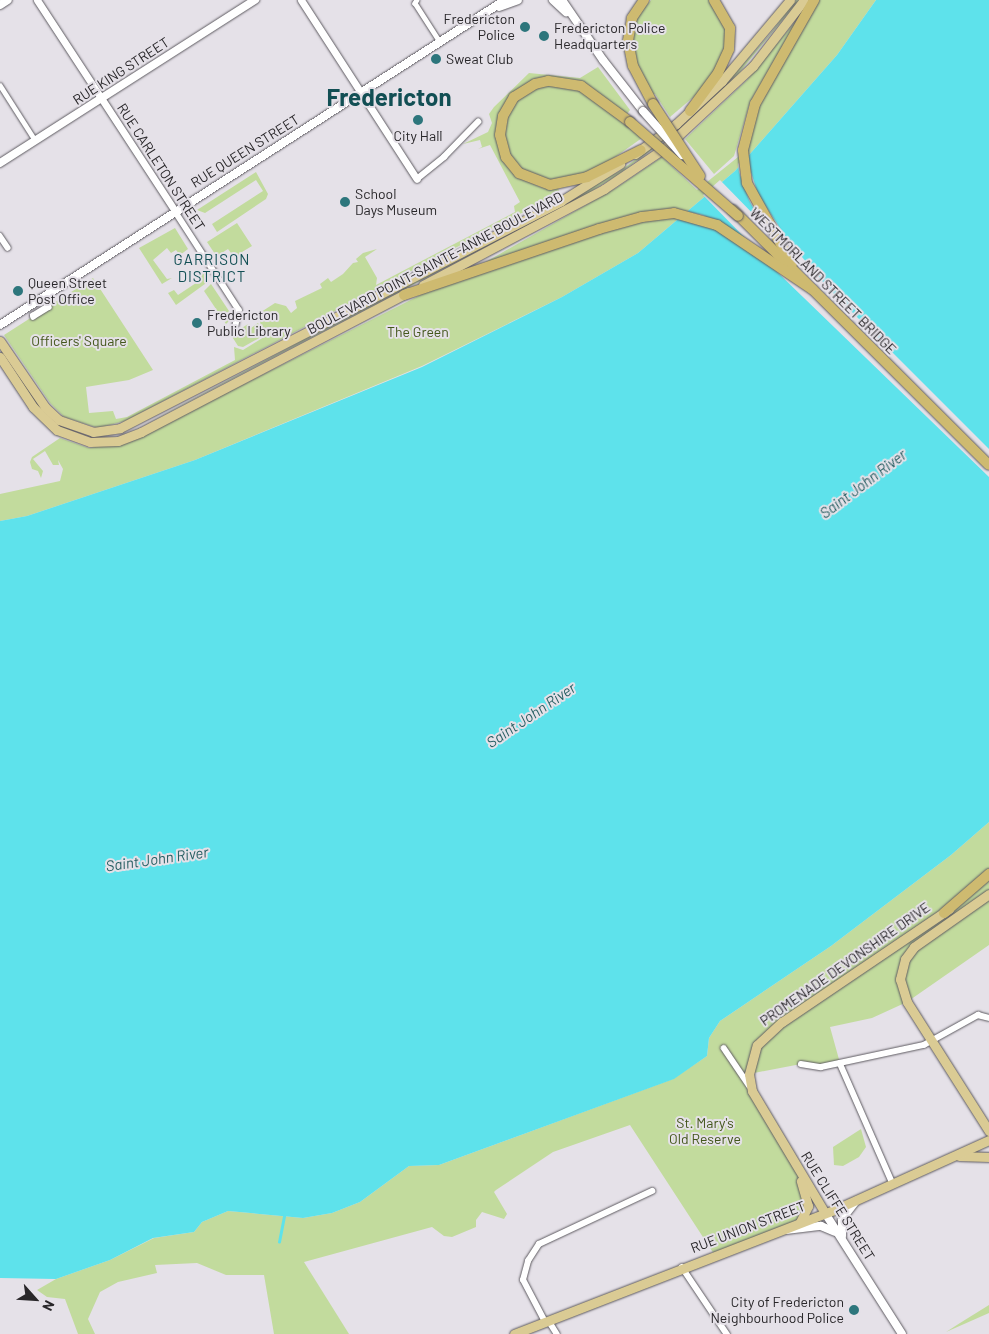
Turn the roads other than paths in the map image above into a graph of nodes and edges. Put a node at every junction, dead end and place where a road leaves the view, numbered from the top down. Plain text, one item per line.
1 (8, 0) edge
2 (37, 0) edge
3 (255, 0) edge
4 (301, 0) edge
5 (417, 0) edge
6 (505, 0) edge
7 (518, 0) edge
8 (553, 0) edge
9 (562, 0) edge
10 (644, 0) edge
11 (714, 0) edge
12 (790, 0) edge
13 (804, 0) edge
14 (814, 0) edge
15 (0, 5) edge
16 (494, 7) junction
17 (576, 21) junction
18 (440, 42) junction
19 (0, 85) edge
20 (360, 92) junction
21 (101, 98) junction
22 (690, 111) junction
23 (478, 122) dead end
24 (35, 140) junction
25 (641, 150) junction
26 (0, 163) edge
27 (700, 176) junction
28 (416, 180) joint
29 (175, 211) junction
30 (738, 216) junction
31 (0, 236) edge
32 (8, 248) dead end
33 (797, 274) junction
34 (812, 289) junction
35 (404, 295) junction
36 (0, 325) edge
37 (236, 326) dead end
38 (0, 341) edge
39 (0, 356) edge
40 (989, 465) edge
41 (989, 874) edge
42 (989, 879) edge
43 (989, 894) edge
44 (944, 913) junction
45 (986, 1016) edge
46 (932, 1041) junction
47 (724, 1048) dead end
48 (840, 1063) junction
49 (801, 1064) dead end
50 (752, 1091) junction
51 (989, 1131) edge
52 (989, 1140) edge
53 (956, 1156) junction
54 (989, 1157) edge
55 (797, 1166) junction
56 (893, 1184) junction
57 (652, 1191) dead end
58 (858, 1200) junction
59 (825, 1213) junction
60 (800, 1222) junction
61 (776, 1231) junction
62 (843, 1238) junction
63 (682, 1267) junction
64 (547, 1321) junction
65 (514, 1334) edge
66 (558, 1334) edge
67 (727, 1334) edge
68 (902, 1334) edge

1 - 15 main road
2 - 21 street, RUE CARLETON STREET
3 - 21 main road, RUE KING STREET
4 - 20 street
5 - 18 street
6 - 16 main road, RUE QUEEN STREET
7 - 16 main road
8 - 17 main road
9 - 17 main road
10 - 27 highway, bridge
11 - 22 highway
12 - 22 main road, BOULEVARD POINT-SAINTE-ANNE BOULEVARD
13 - 35 main road, BOULEVARD POINT-SAINTE-ANNE BOULEVARD
14 - 33 highway
16 - 18 main road, RUE QUEEN STREET
17 - 27 main road, WESTMORLAND STREET BRIDGE, bridge
18 - 20 main road, RUE QUEEN STREET
19 - 24 street
20 - 28 street
20 - 29 main road, RUE QUEEN STREET
21 - 24 main road, RUE KING STREET
21 - 29 street, RUE CARLETON STREET
22 - 25 main road, BOULEVARD POINT-SAINTE-ANNE BOULEVARD
23 - 28 street
24 - 26 main road, RUE KING STREET
25 - 30 highway, bridge
25 - 38 main road, BOULEVARD POINT-SAINTE-ANNE BOULEVARD
27 - 30 highway, WESTMORLAND STREET BRIDGE, bridge
29 - 36 main road, RUE QUEEN STREET
29 - 37 street, RUE CARLETON STREET
30 - 33 highway, WESTMORLAND STREET BRIDGE
31 - 32 street
33 - 34 highway, WESTMORLAND STREET BRIDGE
34 - 35 highway
34 - 40 highway, WESTMORLAND STREET BRIDGE
35 - 39 main road, BOULEVARD POINT-SAINTE-ANNE BOULEVARD
41 - 44 highway
42 - 44 main road, PROMENADE DEVONSHIRE DRIVE
43 - 46 main road, PROMENADE DEVONSHIRE DRIVE
44 - 50 main road, PROMENADE DEVONSHIRE DRIVE
45 - 46 street
46 - 48 street
46 - 51 main road, PROMENADE DEVONSHIRE DRIVE
47 - 50 street
48 - 49 street
48 - 56 street
50 - 55 main road, RUE CLIFFE STREET
52 - 53 main road, RUE UNION STREET
53 - 54 main road
53 - 56 main road, RUE UNION STREET
55 - 59 main road, RUE CLIFFE STREET
55 - 60 main road
56 - 58 main road, RUE UNION STREET
57 - 64 street
58 - 59 main road, RUE UNION STREET
58 - 62 main road
59 - 60 main road, RUE UNION STREET
59 - 62 main road, RUE CLIFFE STREET
60 - 61 main road, RUE UNION STREET
61 - 62 main road
61 - 63 main road, RUE UNION STREET
62 - 68 main road, RUE CLIFFE STREET
63 - 64 main road, RUE UNION STREET
63 - 67 street
64 - 65 main road, RUE UNION STREET
64 - 66 street

